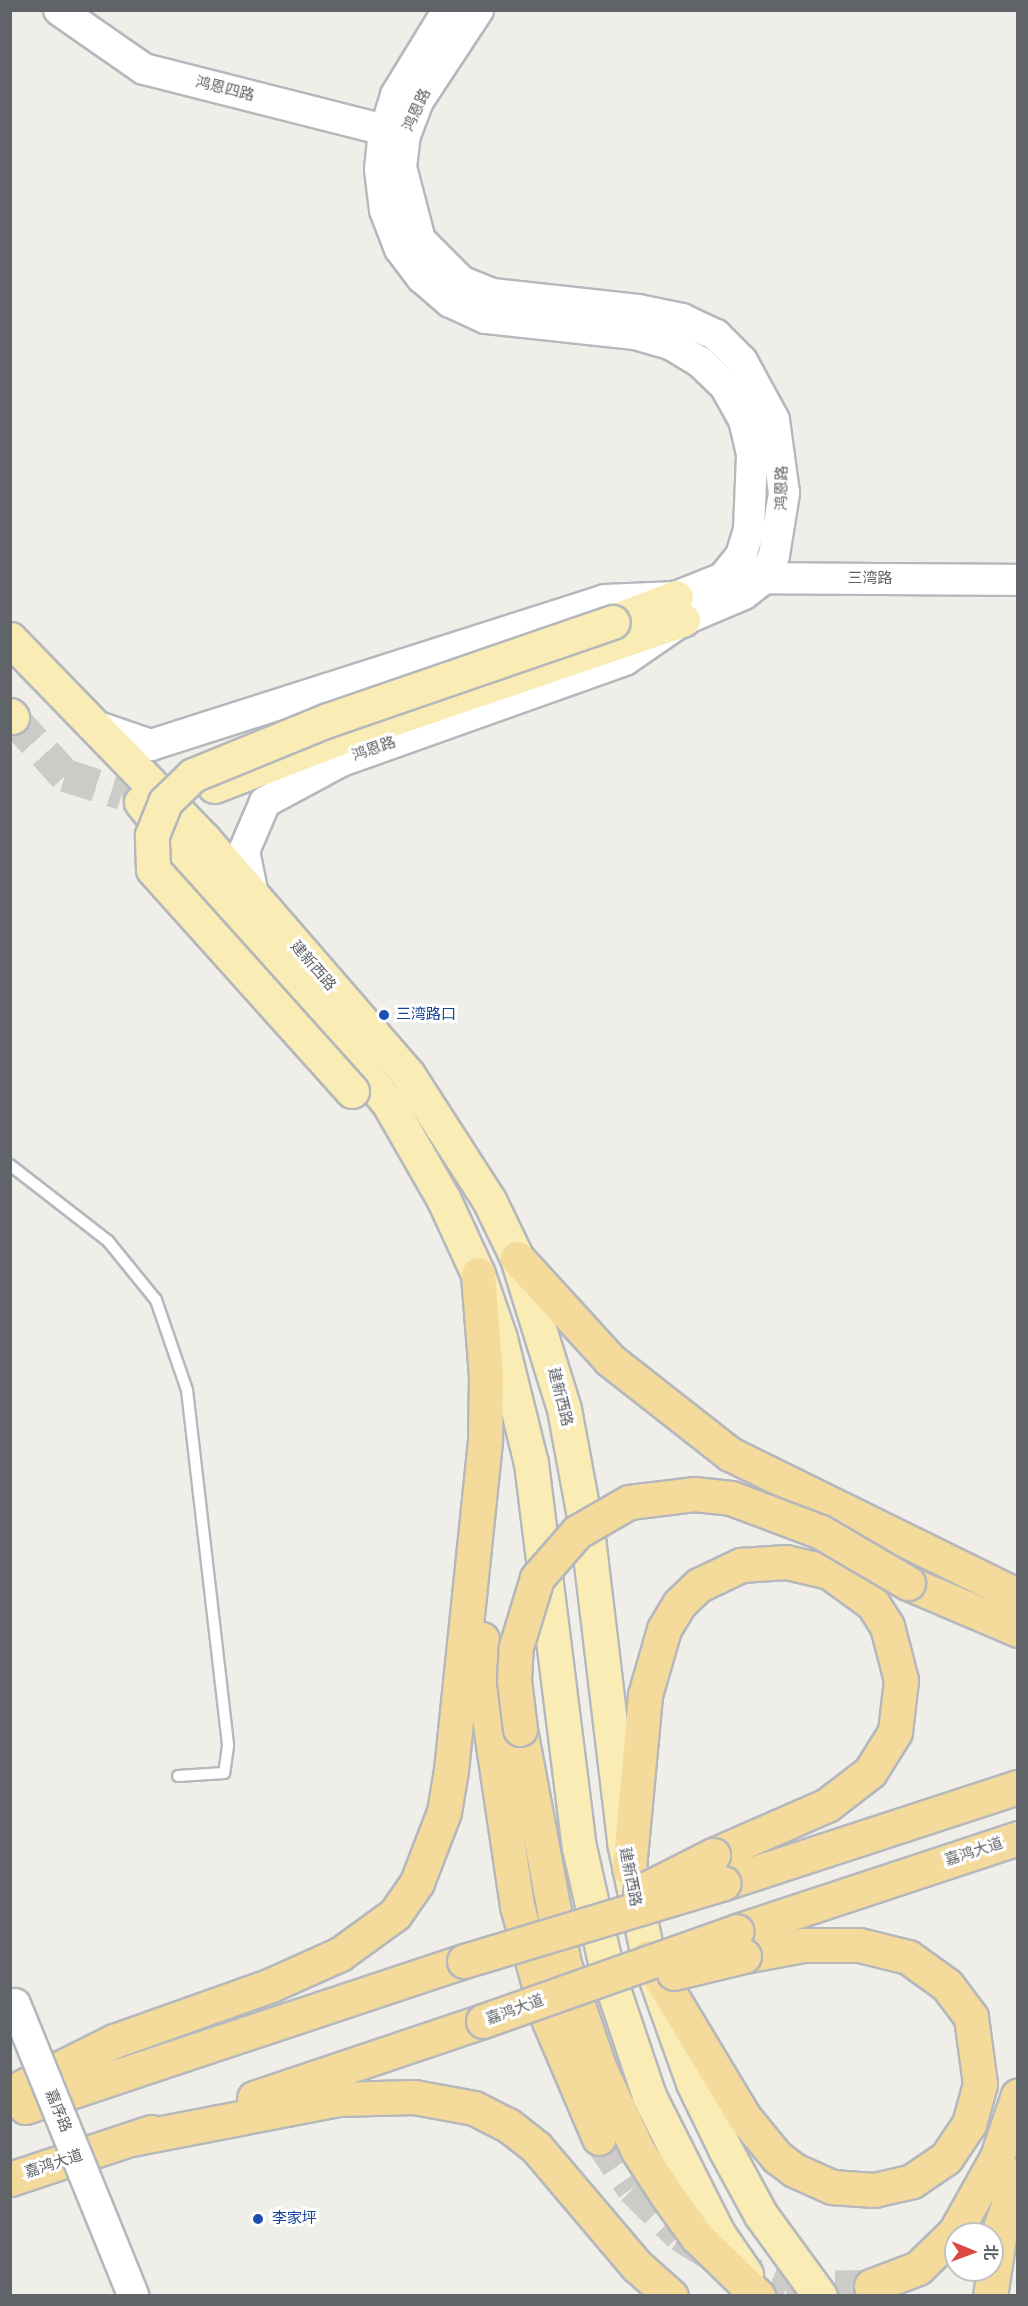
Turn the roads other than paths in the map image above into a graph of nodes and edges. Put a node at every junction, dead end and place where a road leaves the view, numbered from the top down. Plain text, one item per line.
1 (59, 10) edge
2 (448, 10) edge
3 (478, 10) edge
4 (394, 134) junction
5 (723, 578) junction
6 (763, 579) junction
7 (1017, 580) edge
8 (679, 608) junction
9 (10, 639) edge
10 (10, 667) edge
11 (101, 728) junction
12 (214, 786) dead end
13 (254, 900) junction
14 (10, 1165) edge
15 (444, 1200) junction
16 (517, 1258) junction
17 (478, 1274) junction
18 (485, 1439) junction
19 (1017, 1596) edge
20 (1017, 1630) edge
21 (178, 1776) dead end
22 (1017, 1787) edge
23 (1017, 1838) edge
24 (628, 1868) junction
25 (718, 1869) junction
26 (740, 1943) junction
27 (648, 1957) junction
28 (13, 1999) edge
29 (10, 2093) edge
30 (1017, 2095) edge
31 (10, 2112) edge
32 (599, 2138) tunnel mouth
33 (131, 2139) junction
34 (1017, 2175) edge
35 (10, 2179) edge
36 (871, 2286) tunnel mouth
37 (133, 2295) edge
38 (671, 2295) edge
39 (759, 2295) edge
40 (820, 2295) edge
41 (990, 2295) edge

1 - 4 main road, 鸿恩四路
2 - 4 main road, 鸿恩路
3 - 4 main road, 鸿恩路
4 - 5 main road, 鸿恩路
4 - 6 main road, 鸿恩路
5 - 6 main road, 三湾路
5 - 8 main road, 鸿恩路
6 - 7 main road, 三湾路
6 - 8 main road, 鸿恩路
8 - 11 main road, 鸿恩路
8 - 12 main road
8 - 13 main road, 鸿恩路
8 - 15 main road, bridge
9 - 11 main road, 建新西路
10 - 15 main road, 建新西路
11 - 13 main road, 建新西路
13 - 16 main road, 建新西路
14 - 21 lane
15 - 17 main road, 建新西路
16 - 19 highway
16 - 24 main road, 建新西路
17 - 18 highway
17 - 39 main road, 建新西路
18 - 29 highway
18 - 32 highway
20 - 39 highway, bridge
22 - 25 highway
23 - 26 highway, 嘉鸿大道
24 - 25 highway
24 - 27 main road, 建新西路
25 - 31 highway, bridge
26 - 27 highway
26 - 33 highway, 嘉鸿大道, bridge
27 - 40 main road, 建新西路
28 - 37 main road, 嘉序路, bridge
30 - 36 highway
33 - 35 highway, 嘉鸿大道
33 - 38 highway
34 - 41 highway

